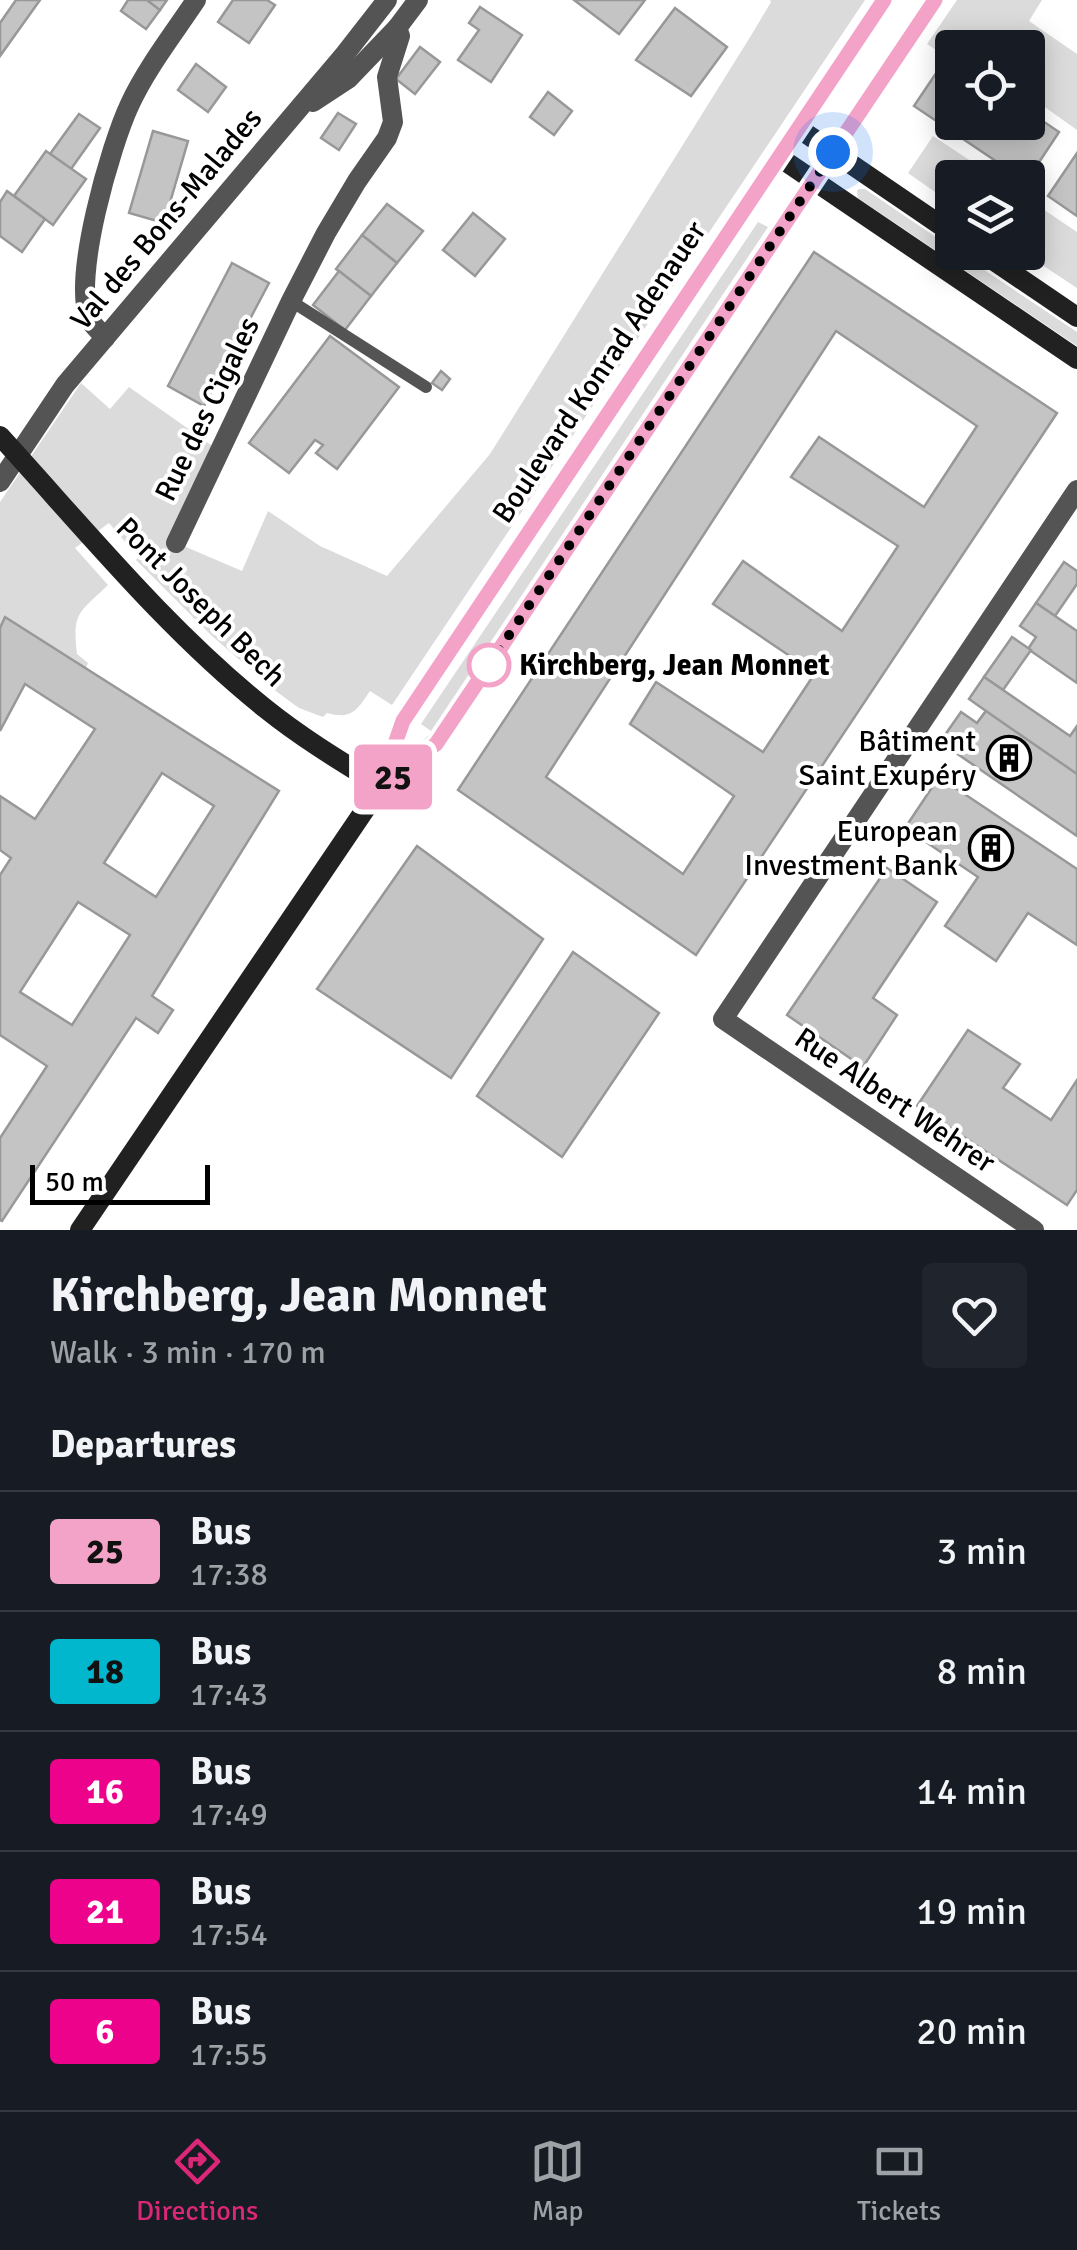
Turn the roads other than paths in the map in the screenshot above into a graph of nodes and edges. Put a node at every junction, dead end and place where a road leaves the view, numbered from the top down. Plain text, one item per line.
1 (196, 0) edge
2 (386, 0) edge
3 (418, 0) edge
4 (884, 0) edge
5 (935, 0) edge
6 (397, 28) junction
7 (294, 115) junction
8 (798, 128) junction
9 (833, 152) junction
10 (779, 158) junction
11 (814, 181) junction
12 (935, 221) edge
13 (1008, 270) edge
14 (291, 302) junction
15 (1077, 317) edge
16 (105, 338) junction
17 (1077, 359) edge
18 (426, 387) dead end
19 (0, 436) edge
20 (0, 482) edge
21 (1077, 490) edge
22 (176, 543) dead end
23 (380, 786) junction
24 (80, 1230) edge
25 (1034, 1230) edge

1 - 16 street
2 - 7 street, Val des Bons-Malades
3 - 6 street, Rue des Cigales
4 - 8 main road, Boulevard Konrad Adenauer
5 - 9 main road, Boulevard Konrad Adenauer
6 - 7 street, Rue des Cigales
6 - 14 street, Rue des Cigales
7 - 16 street, Val des Bons-Malades
8 - 9 main road
8 - 10 main road, Boulevard Konrad Adenauer
9 - 11 main road, Boulevard Konrad Adenauer
9 - 12 main road
10 - 11 main road
10 - 23 main road, Boulevard Konrad Adenauer
11 - 17 main road
11 - 23 main road, Boulevard Konrad Adenauer
13 - 15 main road
14 - 18 lane, Rue des Cigales
14 - 22 street, Rue des Cigales
16 - 20 street, Val des Bons-Malades
19 - 23 main road, Pont Joseph Bech
21 - 25 street, Rue Albert Wehrer
23 - 24 main road, Boulevard Konrad Adenauer

